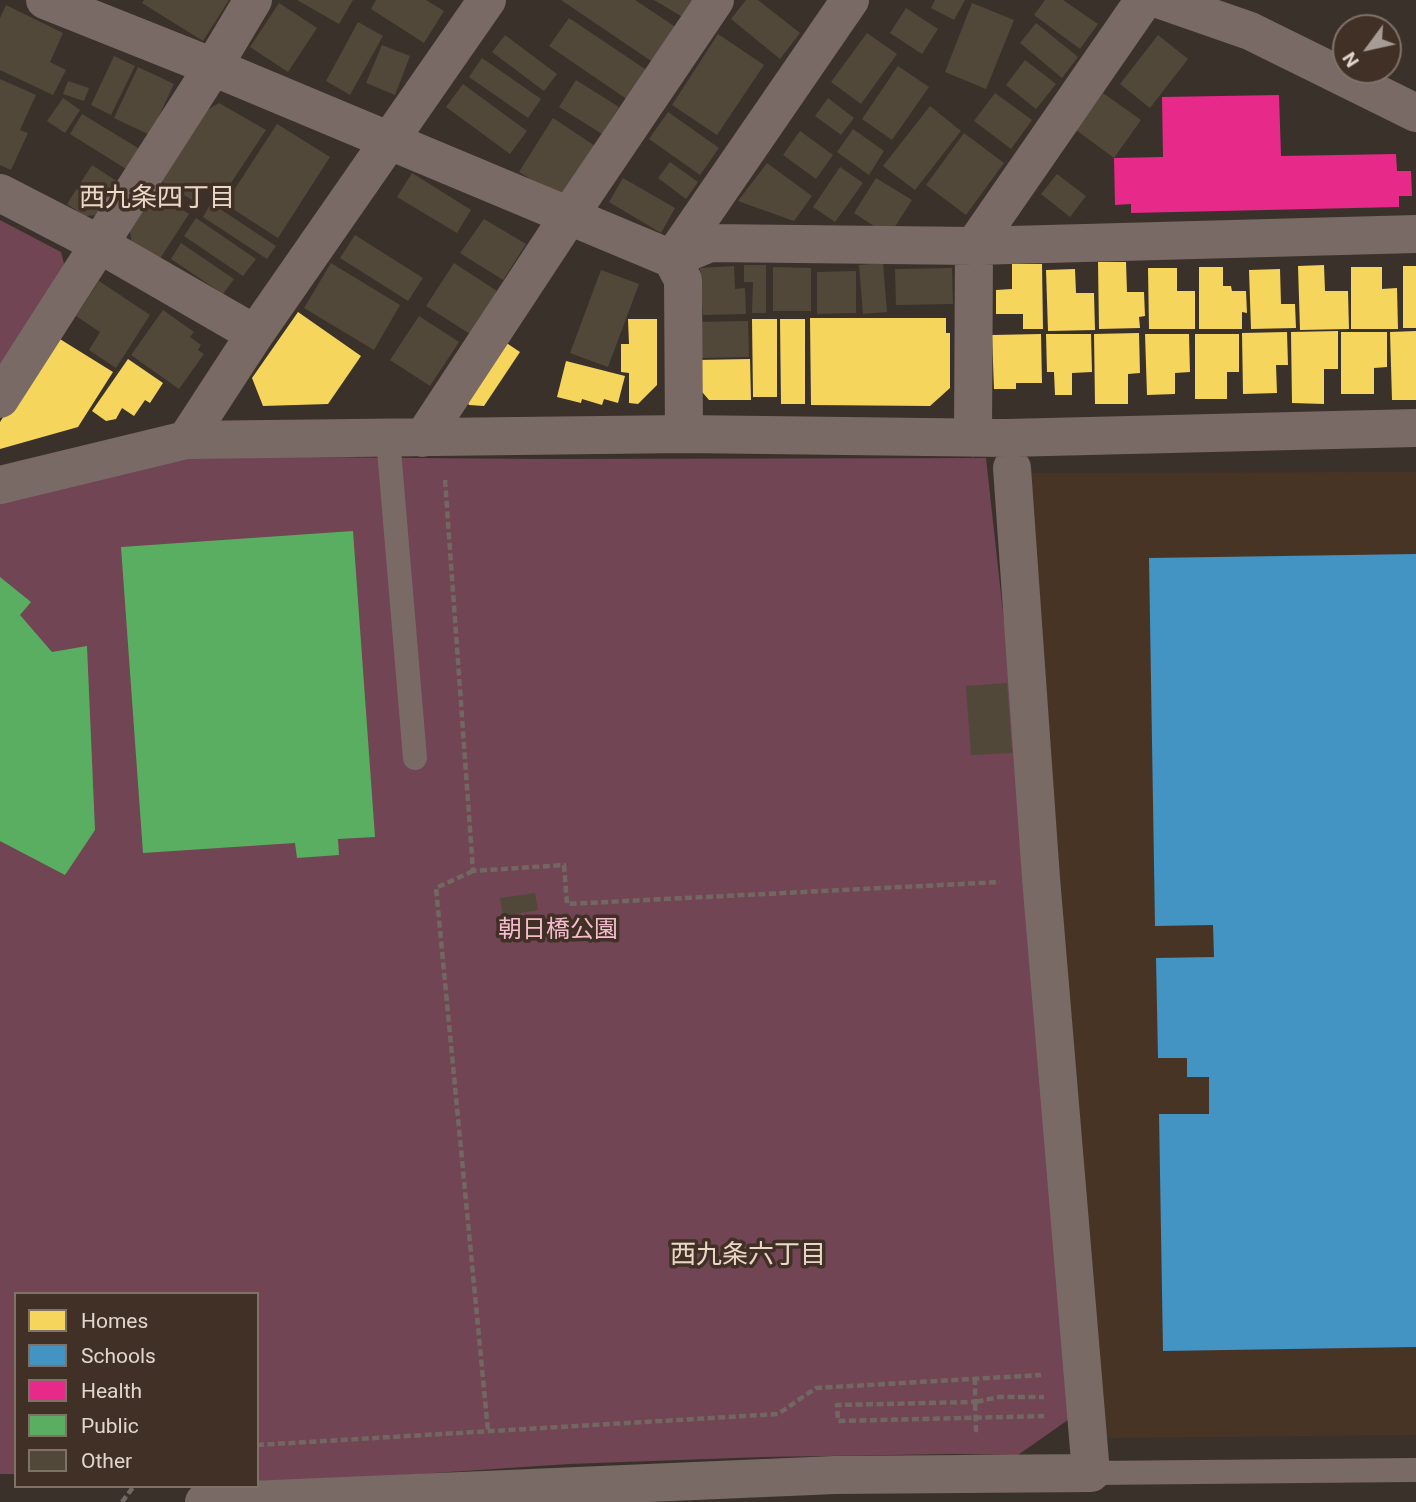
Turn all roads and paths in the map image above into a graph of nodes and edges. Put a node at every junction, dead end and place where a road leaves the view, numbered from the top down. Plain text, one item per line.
1 (45, 0) edge
2 (253, 0) edge
3 (487, 0) edge
4 (715, 0) edge
5 (850, 0) edge
6 (1144, 0) edge
7 (1161, 0) edge
8 (212, 67) junction
9 (1416, 113) edge
10 (388, 140) junction
11 (0, 193) edge
12 (569, 216) junction
13 (1416, 234) edge
14 (99, 244) junction
15 (974, 246) junction
16 (672, 259) junction
17 (255, 334) junction
18 (0, 399) edge
19 (1416, 428) edge
20 (684, 434) junction
21 (417, 438) junction
22 (973, 438) junction
23 (186, 440) junction
24 (1012, 468) dead end
25 (0, 485) edge
26 (415, 758) dead end
27 (473, 871) junction
28 (1013, 881) dead end
29 (1084, 1373) junction
30 (975, 1378) junction
31 (1048, 1396) dead end
32 (975, 1402) junction
33 (1041, 1416) dead end
34 (488, 1431) junction
35 (259, 1445) edge
36 (1416, 1470) edge
37 (1091, 1473) junction
38 (204, 1502) edge

1 - 8 street
2 - 8 street
3 - 10 street
4 - 12 street
5 - 16 street
6 - 15 street
7 - 9 street
8 - 10 street
8 - 14 street
10 - 12 street
10 - 17 street
11 - 14 street
12 - 16 street
12 - 21 street
13 - 15 street
14 - 17 street
14 - 18 street
15 - 16 street
15 - 22 street
16 - 20 street
17 - 23 street
19 - 22 street
20 - 21 street
20 - 22 street
21 - 23 street
21 - 26 lane
21 - 27 path
23 - 25 street
24 - 29 street
27 - 28 path
27 - 34 path
29 - 30 path
29 - 37 street
30 - 32 path
30 - 34 path
31 - 32 path
32 - 33 path
34 - 35 path
36 - 37 lane
37 - 38 street

